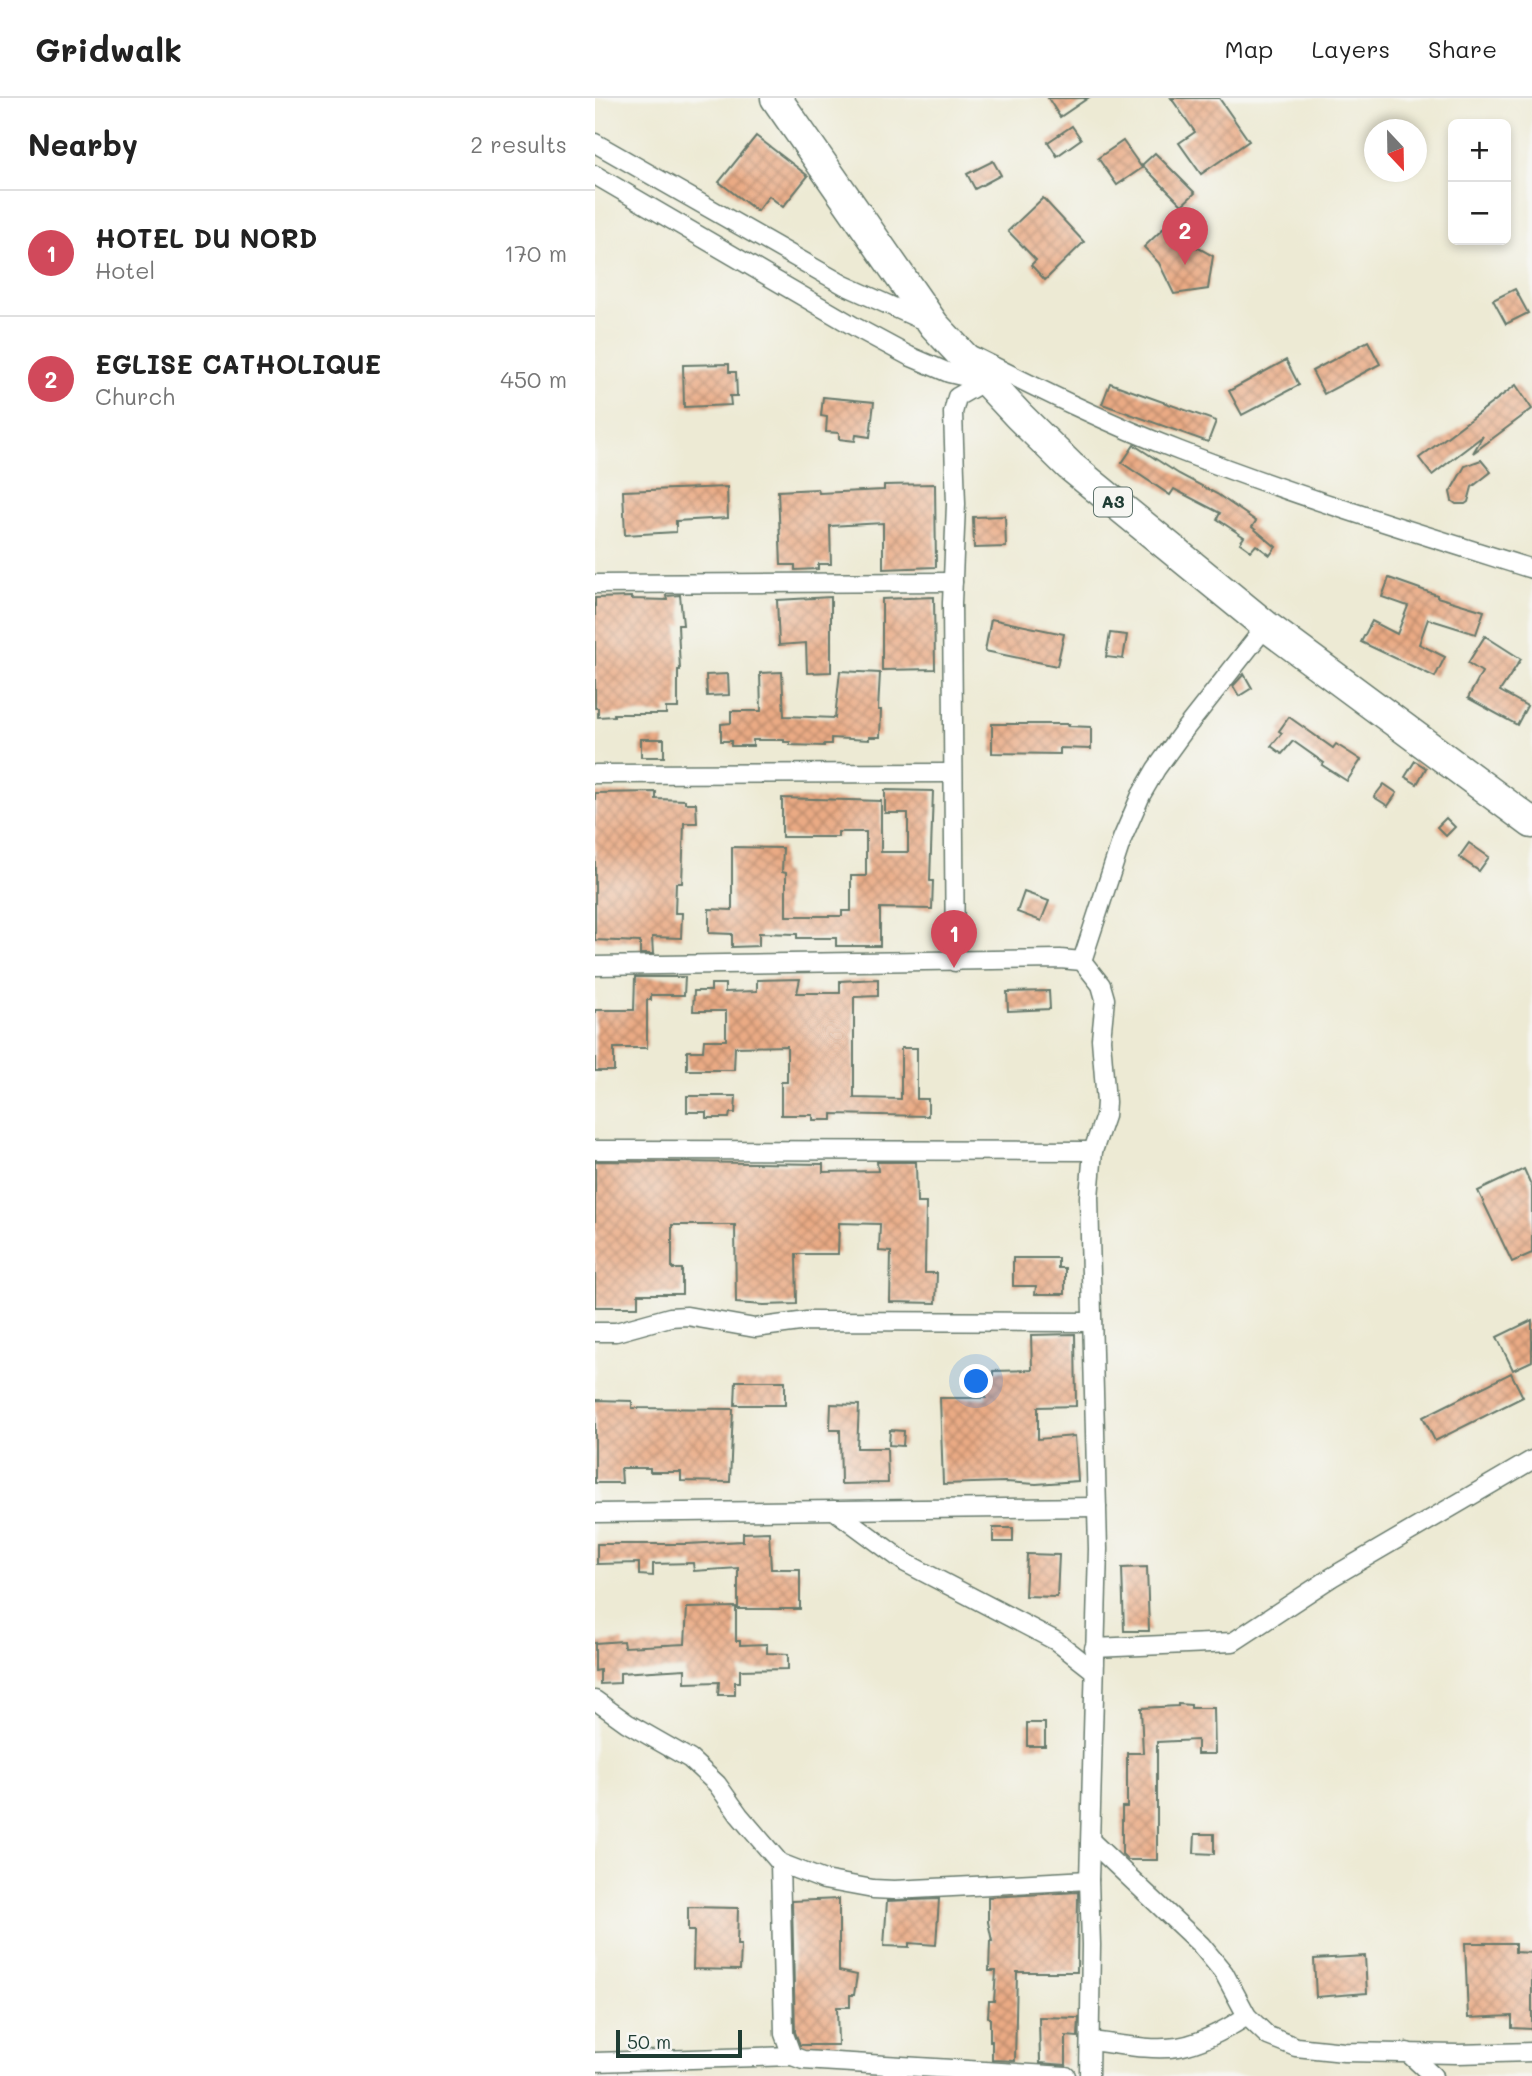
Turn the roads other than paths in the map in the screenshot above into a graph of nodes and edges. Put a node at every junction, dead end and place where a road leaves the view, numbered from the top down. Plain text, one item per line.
1 (776, 98) edge
2 (595, 143) edge
3 (595, 175) edge
4 (944, 336) junction
5 (985, 381) junction
6 (1532, 569) edge
7 (953, 582) junction
8 (595, 584) edge
9 (1266, 626) junction
10 (952, 773) junction
11 (595, 774) edge
12 (1532, 823) edge
13 (1082, 961) junction
14 (955, 962) junction
15 (595, 966) edge
16 (595, 1150) edge
17 (1093, 1151) junction
18 (1092, 1322) junction
19 (595, 1332) edge
20 (1532, 1460) edge
21 (1097, 1507) junction
22 (834, 1510) junction
23 (595, 1513) edge
24 (1094, 1648) junction
25 (1093, 1670) junction
26 (595, 1700) edge
27 (1091, 1841) junction
28 (780, 1863) junction
29 (1089, 1880) junction
30 (1247, 2016) junction
31 (1090, 2040) junction
32 (1406, 2052) junction
33 (1532, 2052) edge
34 (595, 2062) edge
35 (800, 2064) edge
36 (1066, 2076) edge
37 (1089, 2076) edge
38 (1433, 2076) edge

1 - 4 highway, A3
2 - 4 street
3 - 5 street
4 - 5 highway, A3
4 - 6 street
5 - 7 street
5 - 9 highway, A3
7 - 8 street
7 - 10 street
9 - 12 highway, A3
9 - 13 street
10 - 11 street
10 - 14 street
13 - 14 street
13 - 17 street
14 - 15 street
16 - 17 street
17 - 18 street
18 - 19 street
18 - 21 street
20 - 24 street
21 - 22 street
21 - 24 street
22 - 23 street
22 - 25 street
24 - 25 street
25 - 27 street
26 - 28 street
27 - 29 street
27 - 30 street
28 - 29 street
28 - 35 street
29 - 31 street
30 - 31 street
30 - 32 street
31 - 37 street
32 - 33 street
32 - 38 street
34 - 35 street
35 - 36 street

